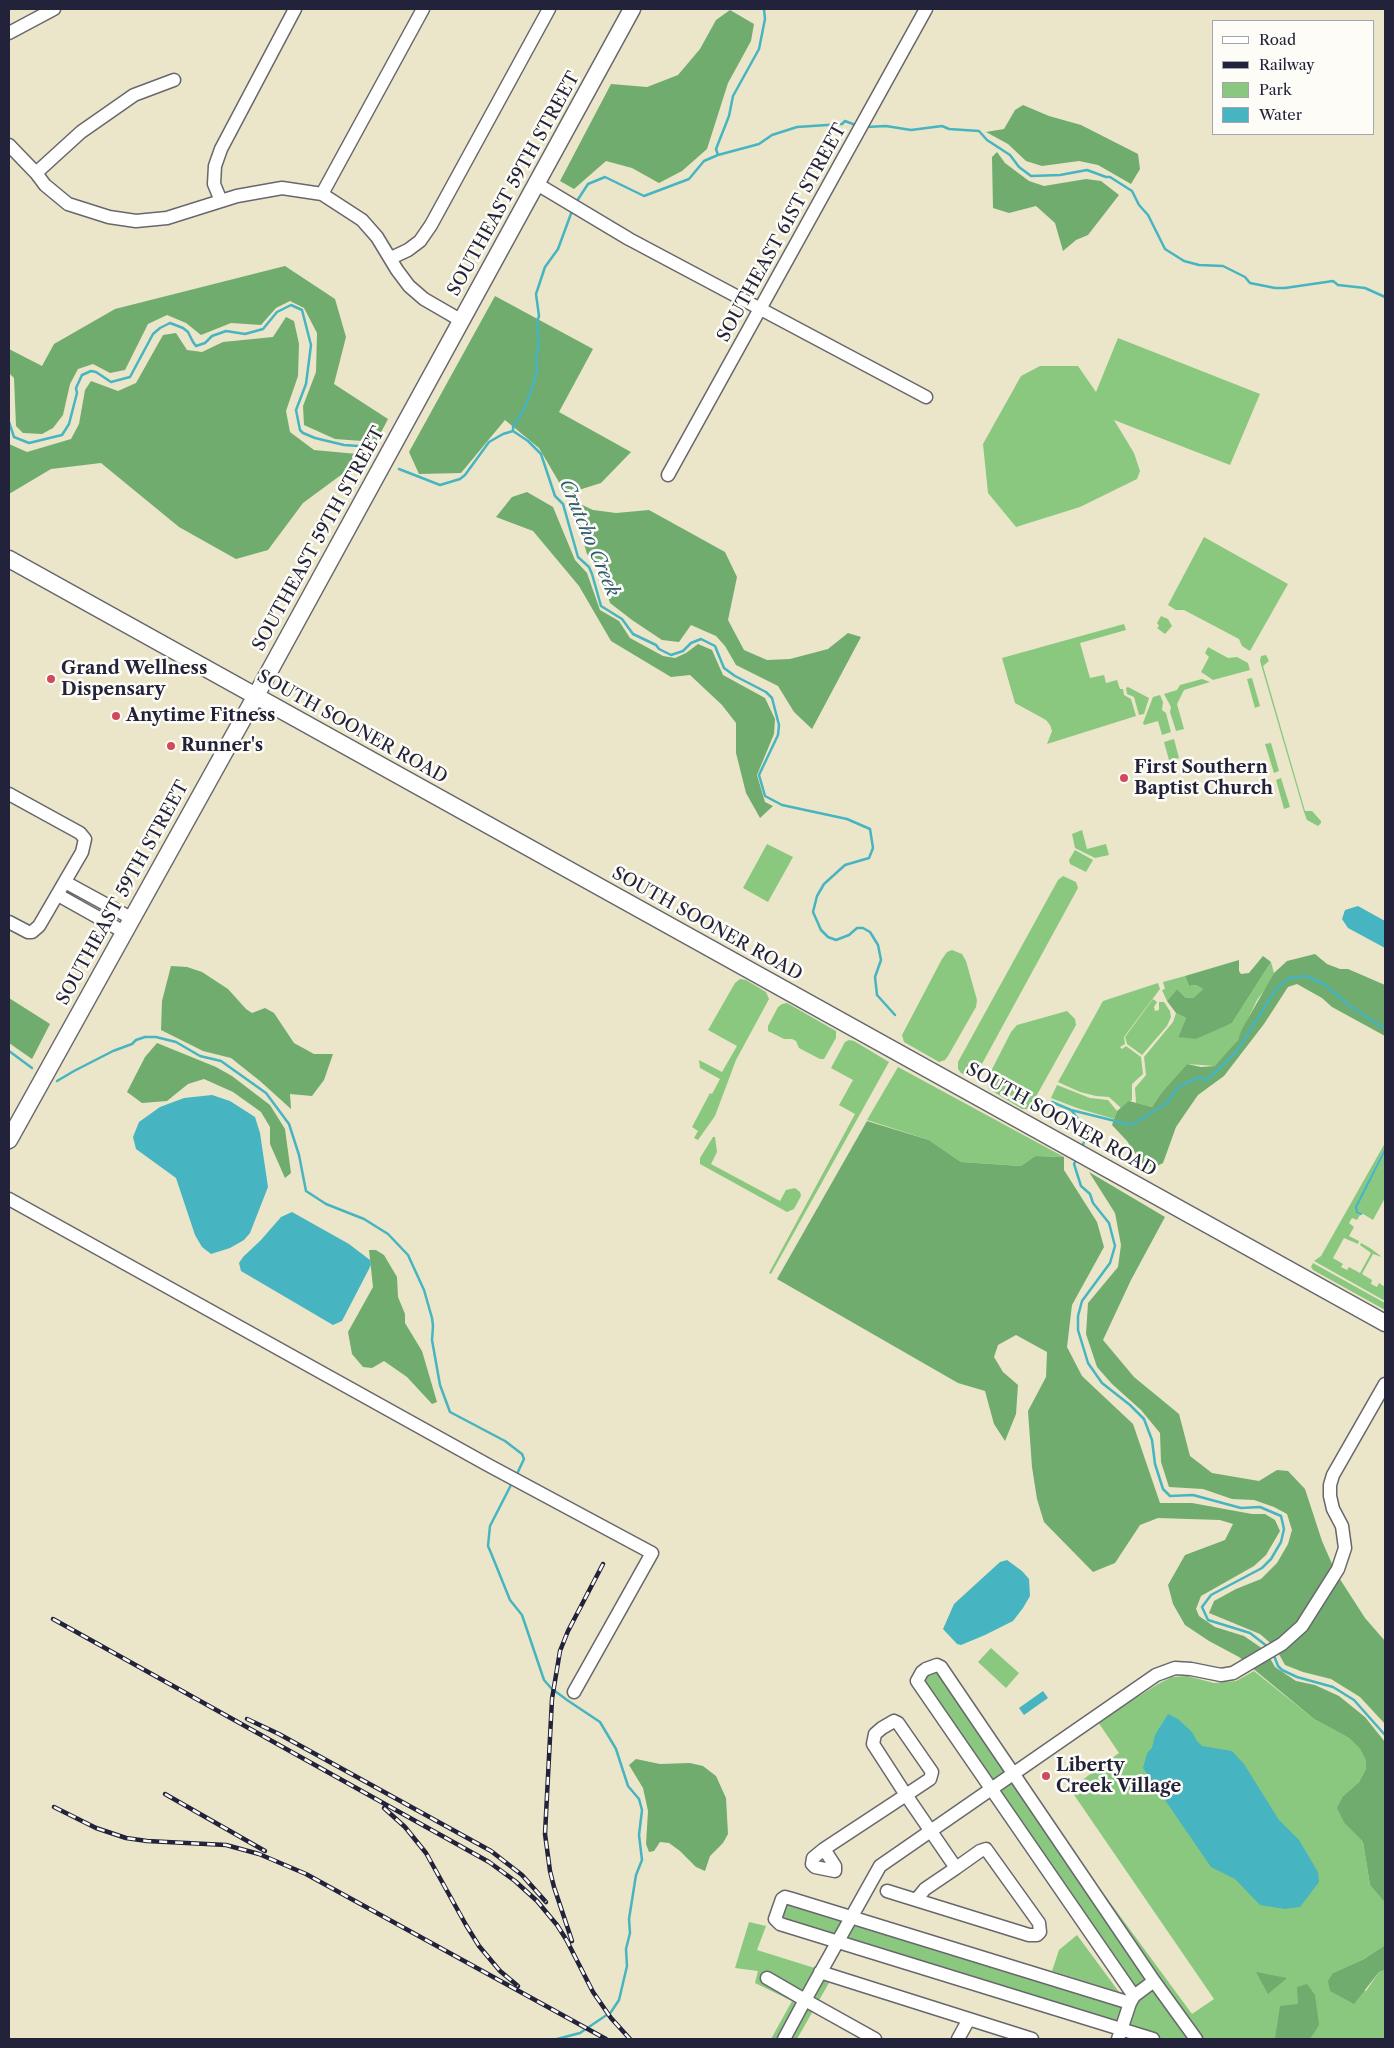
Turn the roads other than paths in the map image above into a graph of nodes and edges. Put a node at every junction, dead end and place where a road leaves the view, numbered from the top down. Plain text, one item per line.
1 (54, 9) edge
2 (295, 9) edge
3 (423, 9) edge
4 (549, 9) edge
5 (632, 9) edge
6 (926, 9) edge
7 (9, 33) edge
8 (174, 80) dead end
9 (9, 145) edge
10 (36, 172) junction
11 (537, 184) junction
12 (322, 194) junction
13 (220, 201) junction
14 (391, 258) junction
15 (761, 309) junction
16 (462, 321) junction
17 (926, 397) dead end
18 (668, 475) dead end
19 (9, 559) edge
20 (256, 696) junction
21 (9, 794) edge
22 (66, 882) junction
23 (58, 895) junction
24 (9, 922) edge
25 (128, 925) junction
26 (9, 1140) edge
27 (9, 1199) edge
28 (1385, 1323) edge
29 (1385, 1384) edge
30 (574, 1692) dead end
31 (1013, 1773) junction
32 (991, 1788) junction
33 (906, 1795) junction
34 (930, 1831) junction
35 (824, 1849) dead end
36 (956, 1868) junction
37 (887, 1890) dead end
38 (916, 1900) junction
39 (850, 1917) junction
40 (837, 1942) junction
41 (820, 1972) junction
42 (767, 1978) dead end
43 (1154, 1981) junction
44 (805, 2000) junction
45 (1132, 2000) junction
46 (969, 2019) junction
47 (1120, 2034) edge
48 (784, 2039) edge
49 (875, 2039) edge
50 (958, 2039) edge
51 (1032, 2039) edge
52 (1153, 2039) edge
53 (1196, 2039) edge

1 - 7 street
2 - 13 street
3 - 12 street
4 - 14 street
5 - 11 main road, SOUTHEAST 59TH STREET
6 - 15 street, SOUTHEAST 61ST STREET
8 - 10 street
9 - 10 street
10 - 13 street
11 - 15 street
11 - 16 main road, SOUTHEAST 59TH STREET
12 - 13 street
12 - 14 street
14 - 16 street
15 - 17 street
15 - 18 street, SOUTHEAST 61ST STREET
16 - 20 main road, SOUTHEAST 59TH STREET
19 - 20 main road, SOUTH SOONER ROAD
20 - 25 main road, SOUTHEAST 59TH STREET
20 - 28 main road, SOUTH SOONER ROAD
21 - 22 street
22 - 23 street
22 - 25 street
23 - 24 street
23 - 25 street
25 - 26 main road, SOUTHEAST 59TH STREET
27 - 30 street
29 - 31 street
31 - 32 street
31 - 32 street
31 - 43 street
32 - 34 street
32 - 45 street
33 - 33 street
33 - 34 street
33 - 35 street
34 - 36 street
34 - 39 street
36 - 38 street
36 - 38 street
37 - 38 street
39 - 40 street
39 - 40 street
39 - 45 street
40 - 41 street
40 - 47 street
41 - 44 street
41 - 46 street
42 - 44 street
43 - 45 street
43 - 53 street
44 - 48 street
44 - 49 street
45 - 47 street
46 - 50 street
46 - 51 street
47 - 52 street

